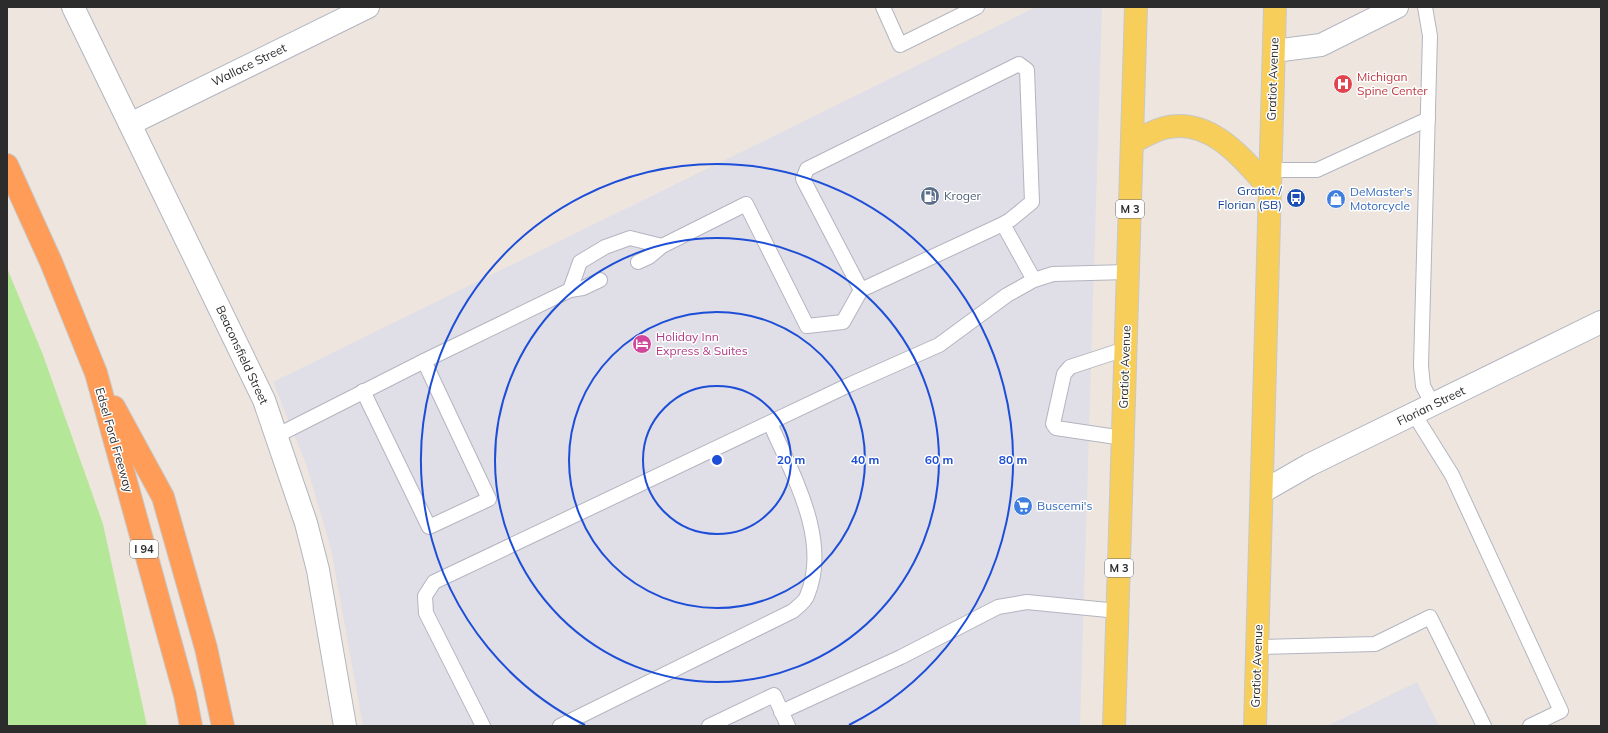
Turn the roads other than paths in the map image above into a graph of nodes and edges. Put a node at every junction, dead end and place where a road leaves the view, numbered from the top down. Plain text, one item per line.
1 (73, 7) edge
2 (368, 7) edge
3 (883, 7) edge
4 (977, 7) edge
5 (1136, 7) edge
6 (1275, 7) edge
7 (1397, 7) edge
8 (1425, 7) edge
9 (1274, 51) junction
10 (1428, 119) junction
11 (130, 124) junction
12 (1133, 142) junction
13 (7, 165) edge
14 (1270, 180) junction
15 (1003, 224) junction
16 (662, 246) junction
17 (638, 262) dead end
18 (1128, 272) junction
19 (600, 280) dead end
20 (1034, 280) junction
21 (570, 290) junction
22 (861, 290) junction
23 (1601, 322) edge
24 (1125, 350) junction
25 (424, 361) junction
26 (96, 373) junction
27 (364, 391) junction
28 (1423, 410) junction
29 (770, 423) junction
30 (276, 436) junction
31 (1123, 438) junction
32 (1262, 492) junction
33 (1118, 611) junction
34 (1258, 647) junction
35 (781, 712) junction
36 (1114, 725) edge
37 (191, 726) edge
38 (223, 726) edge
39 (345, 726) edge
40 (483, 726) edge
41 (560, 726) edge
42 (709, 726) edge
43 (788, 726) edge
44 (1255, 726) edge
45 (1484, 726) edge
46 (1530, 726) edge

1 - 11 street, Beaconsfield Street
2 - 11 street, Wallace Street
3 - 4 lane
5 - 12 main road, Gratiot Avenue / M 3
6 - 9 main road, Gratiot Avenue
7 - 9 street
8 - 10 lane
9 - 14 main road, Gratiot Avenue
10 - 14 lane
10 - 28 lane
11 - 30 street, Beaconsfield Street
12 - 14 main road
12 - 18 main road, Gratiot Avenue / M 3
13 - 26 highway, Edsel Ford Freeway / I 94
14 - 32 main road, Gratiot Avenue
15 - 20 lane
15 - 22 lane
15 - 22 lane
16 - 17 lane
16 - 21 lane
16 - 22 lane
18 - 20 lane
18 - 24 main road, Gratiot Avenue / M 3
19 - 21 lane
20 - 29 lane
21 - 25 lane
23 - 28 street, Florian Street
24 - 31 main road, Gratiot Avenue / M 3
24 - 31 lane
25 - 27 lane
25 - 27 lane
26 - 37 highway, Edsel Ford Freeway / I 94
26 - 38 highway
27 - 30 lane
28 - 32 street, Florian Street
28 - 46 lane
29 - 40 lane
29 - 41 lane
30 - 39 street, Beaconsfield Street
31 - 33 main road, Gratiot Avenue / M 3
32 - 34 main road, Gratiot Avenue
33 - 35 lane
33 - 36 main road, Gratiot Avenue / M 3
34 - 44 main road, Gratiot Avenue
34 - 45 lane
35 - 42 lane
35 - 43 lane

